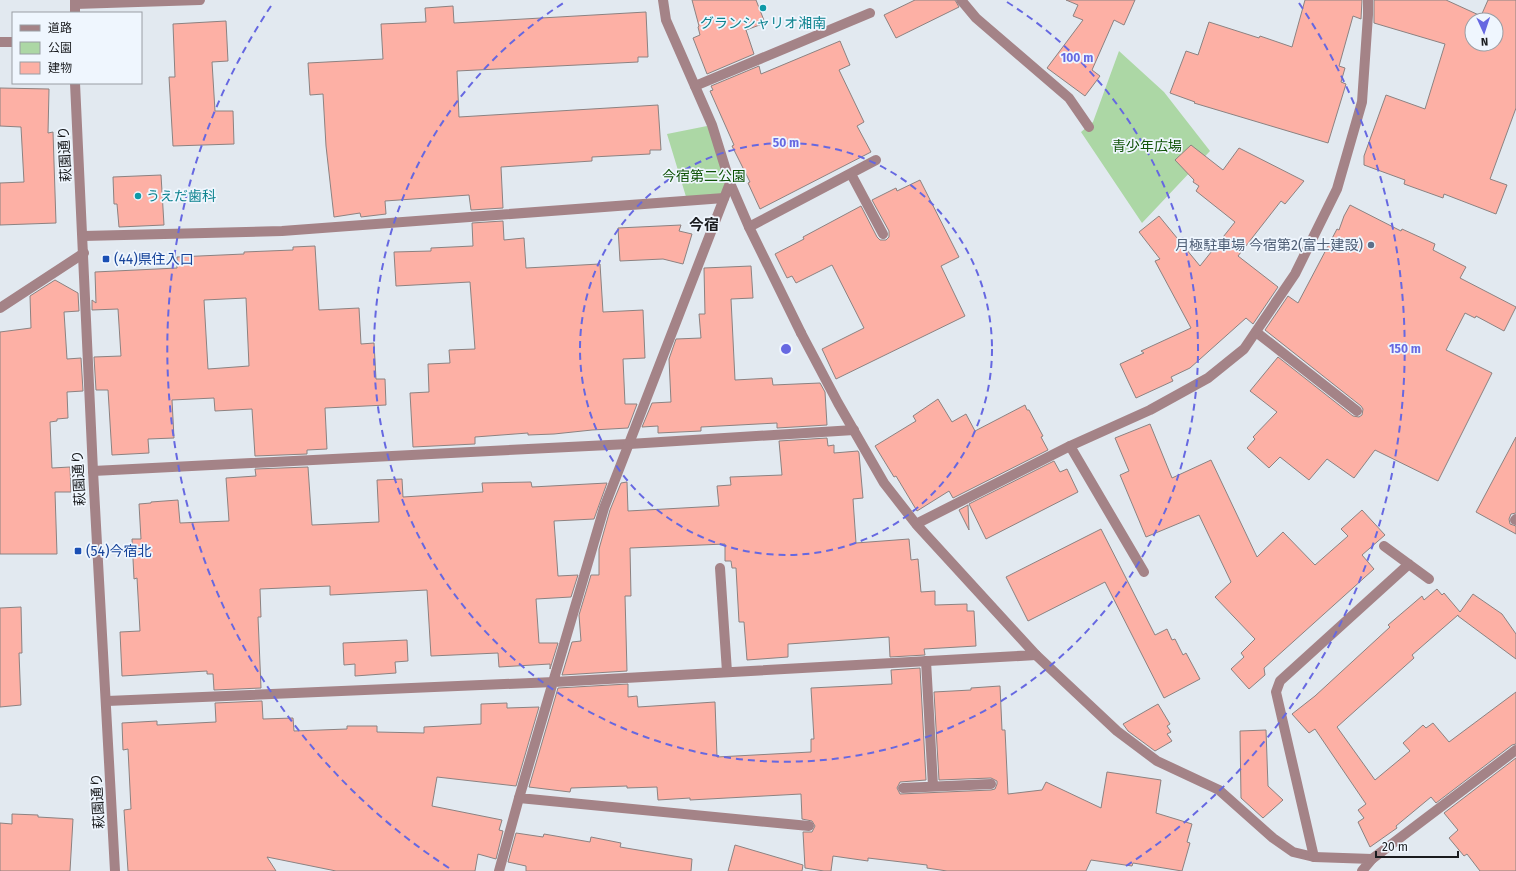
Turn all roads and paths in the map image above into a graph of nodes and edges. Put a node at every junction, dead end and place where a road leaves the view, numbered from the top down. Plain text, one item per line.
1 (200, 0) edge
2 (663, 0) edge
3 (961, 0) edge
4 (1368, 0) edge
5 (75, 6) edge
6 (870, 13) dead end
7 (0, 42) edge
8 (12, 42) edge
9 (75, 84) edge
10 (695, 86) junction
11 (1089, 127) dead end
12 (876, 160) dead end
13 (851, 174) junction
14 (730, 183) junction
15 (724, 198) junction
16 (749, 228) junction
17 (883, 234) dead end
18 (83, 236) junction
19 (84, 253) junction
20 (0, 308) edge
21 (1256, 332) junction
22 (1357, 410) dead end
23 (854, 430) junction
24 (629, 444) junction
25 (1070, 446) junction
26 (93, 471) junction
27 (916, 524) junction
28 (1384, 546) dead end
29 (1409, 564) junction
30 (720, 568) dead end
31 (1144, 572) dead end
32 (1429, 578) dead end
33 (1036, 655) junction
34 (926, 661) junction
35 (727, 672) junction
36 (554, 682) junction
37 (107, 701) junction
38 (1516, 750) edge
39 (991, 784) dead end
40 (932, 786) junction
41 (903, 788) dead end
42 (520, 798) junction
43 (809, 826) dead end
44 (1314, 857) junction
45 (1372, 859) junction
46 (115, 871) edge
47 (499, 871) edge
48 (1362, 871) edge

1 - 5 street
2 - 10 street
3 - 11 street
4 - 21 street
6 - 10 street
7 - 8 street
9 - 18 street, 萩園通り
10 - 14 street
12 - 13 street
13 - 16 street
13 - 17 street
14 - 15 street
14 - 16 street
15 - 18 street
15 - 24 street
16 - 23 street
18 - 19 street, 萩園通り
19 - 20 street
19 - 26 street, 萩園通り
21 - 22 street
21 - 25 street
23 - 24 street
23 - 27 street
24 - 26 street
24 - 36 street
25 - 27 street
25 - 31 street
26 - 37 street, 萩園通り
27 - 33 street
28 - 29 street
29 - 32 street
29 - 44 street
30 - 35 street
33 - 34 street
33 - 44 street
34 - 35 street
34 - 40 street
35 - 36 street
36 - 37 street
36 - 42 street
37 - 46 street, 萩園通り
38 - 45 street
39 - 40 street
40 - 41 street
42 - 43 street
42 - 47 street
44 - 45 street
45 - 48 street

